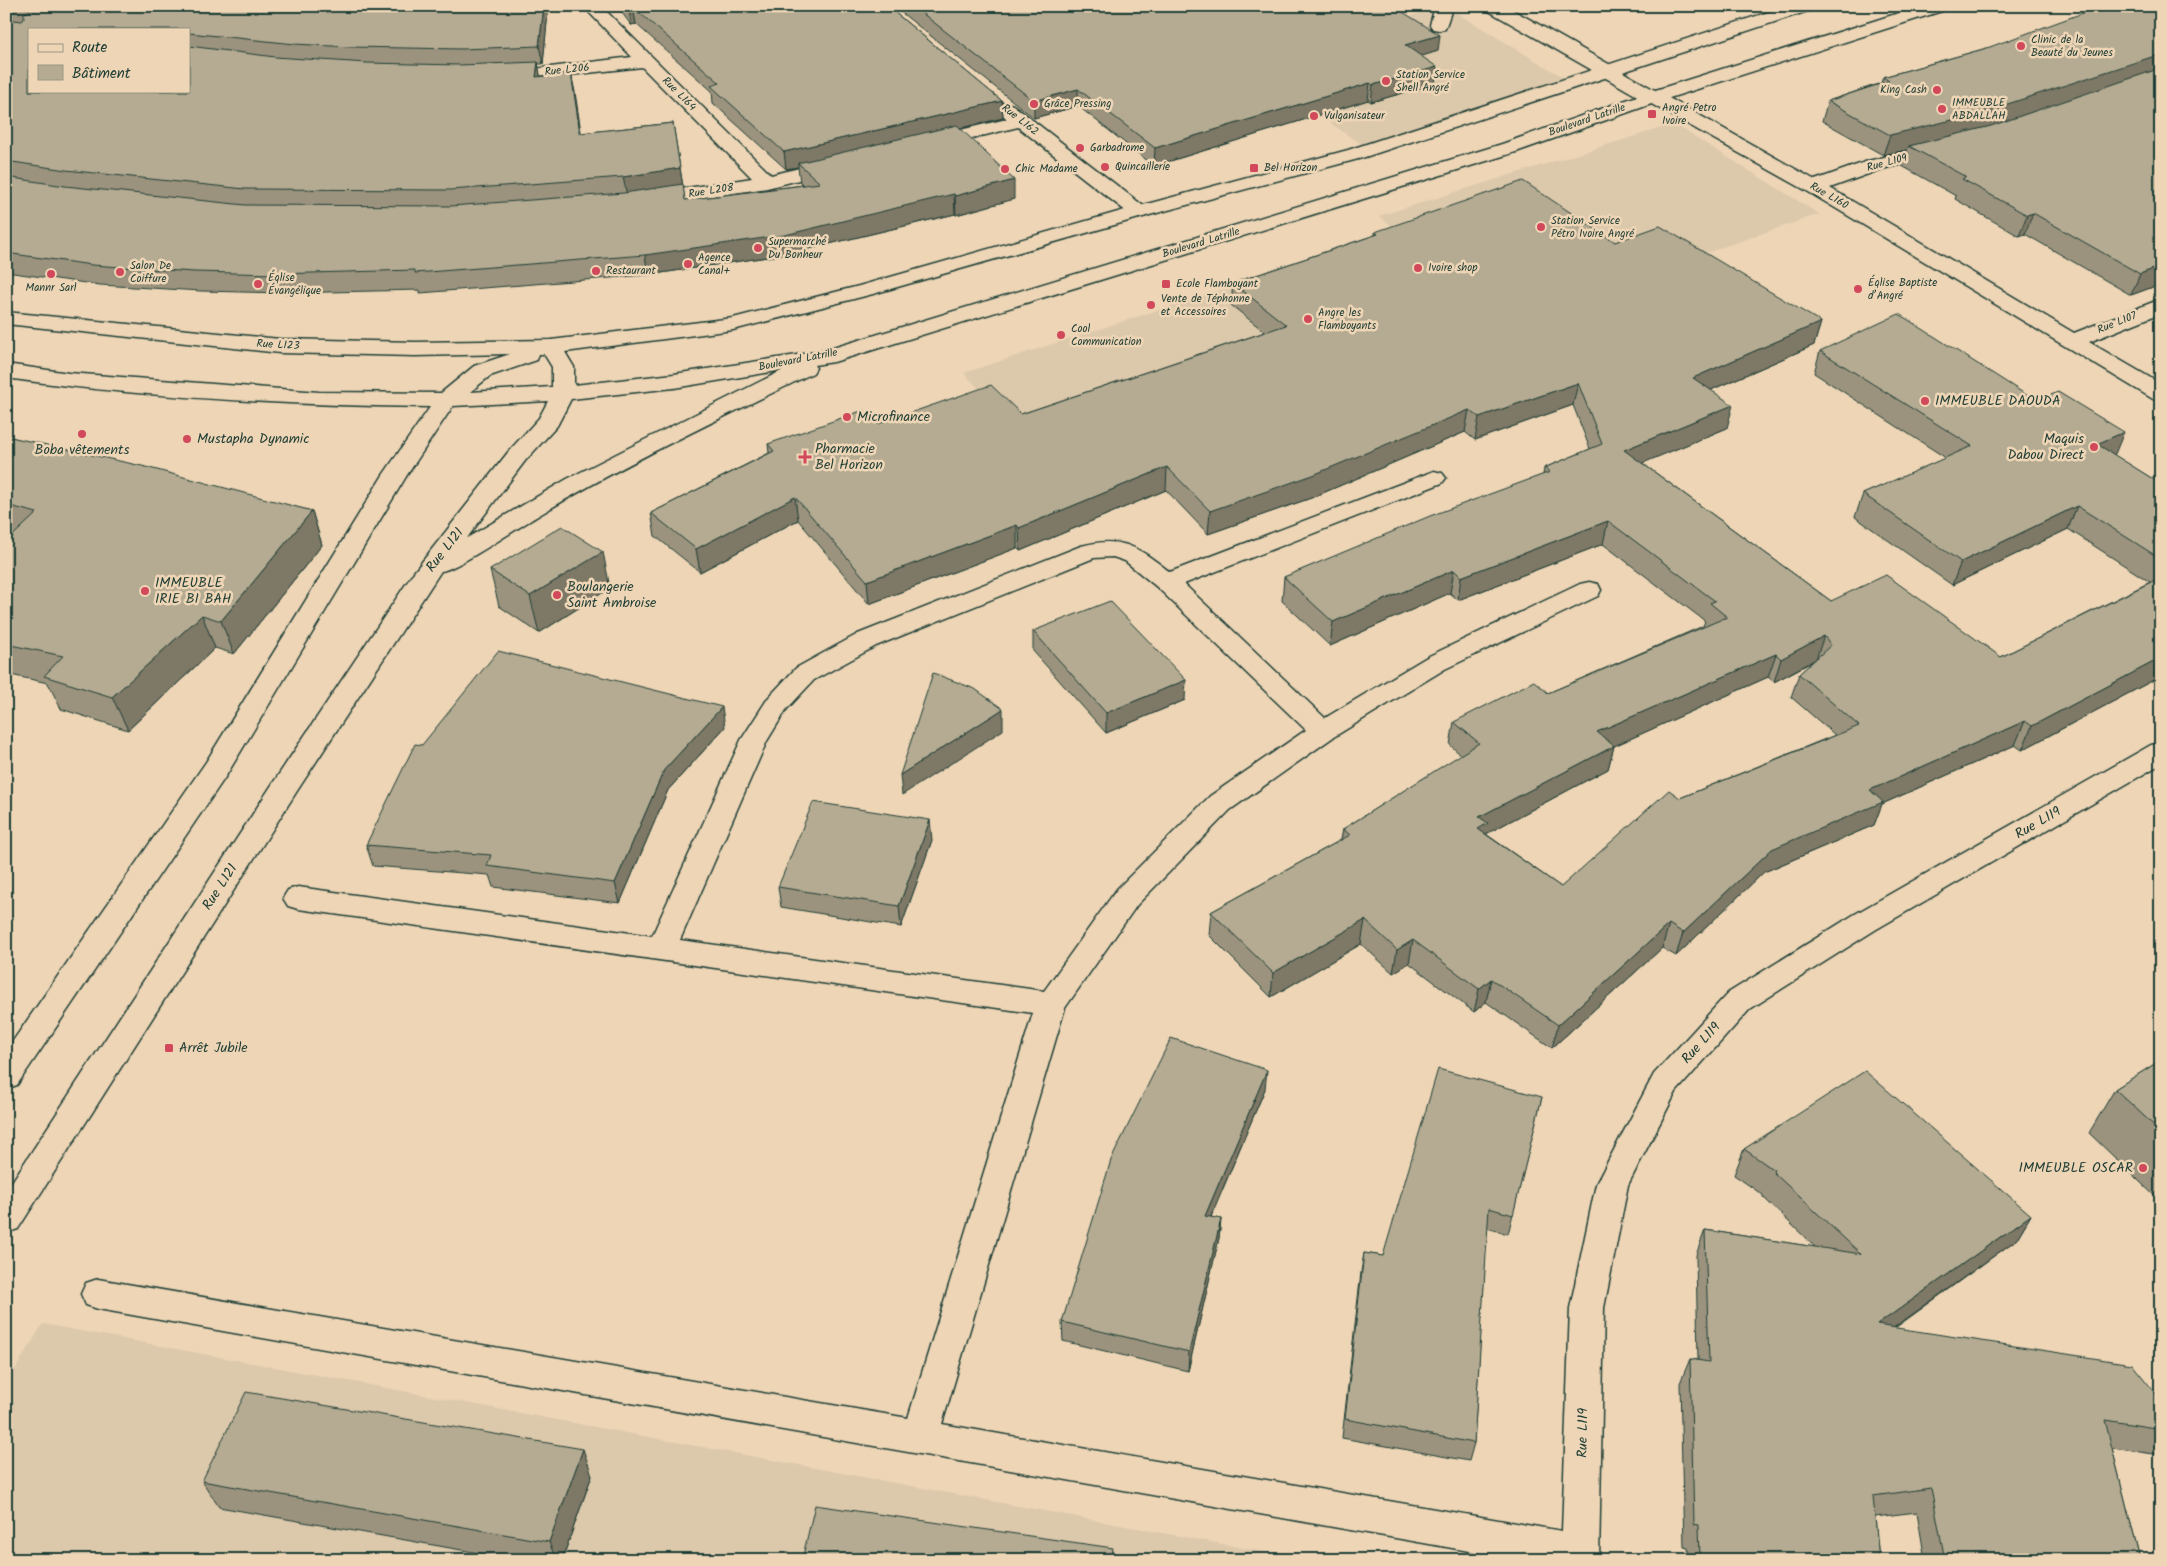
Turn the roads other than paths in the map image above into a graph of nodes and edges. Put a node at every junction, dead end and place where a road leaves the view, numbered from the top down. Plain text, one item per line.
1 (591, 6) edge
2 (1444, 6) edge
3 (1493, 6) edge
4 (1805, 6) edge
5 (1939, 6) edge
6 (1439, 25) dead end
7 (646, 61) junction
8 (1607, 73) junction
9 (483, 74) edge
10 (991, 97) edge
11 (1653, 97) junction
12 (1021, 121) junction
13 (1958, 145) edge
14 (911, 147) edge
15 (854, 161) edge
16 (767, 182) junction
17 (1814, 187) junction
18 (627, 204) edge
19 (1139, 212) junction
20 (2161, 305) edge
21 (6, 318) edge
22 (2072, 341) junction
23 (551, 348) junction
24 (826, 357) junction
25 (6, 371) edge
26 (563, 393) junction
27 (2161, 394) edge
28 (446, 400) junction
29 (1434, 478) dead end
30 (423, 578) junction
31 (1167, 582) junction
32 (1589, 590) dead end
33 (1323, 731) junction
34 (2161, 752) edge
35 (298, 898) dead end
36 (662, 949) junction
37 (1052, 1004) junction
38 (6, 1076) edge
39 (6, 1219) edge
40 (98, 1294) dead end
41 (920, 1438) junction
42 (1580, 1556) edge

1 - 7 street, Rue L164
2 - 6 street
3 - 8 street, Rue L160
4 - 8 street
5 - 11 street, Boulevard Latrille
7 - 9 street, Rue L206
7 - 16 street, Rue L164
8 - 11 street, Rue L160
8 - 19 street
10 - 12 street, Rue L162
11 - 17 street, Rue L160
11 - 24 street, Boulevard Latrille
12 - 14 street
12 - 19 street, Rue L162
13 - 17 street, Rue L109
15 - 16 street, Rue L208
16 - 18 street, Rue L208
17 - 22 street, Rue L160
19 - 23 street
20 - 22 street, Rue L107
21 - 23 street, Rue L123
22 - 27 street, Rue L160
23 - 26 street, Rue L121
23 - 28 street
24 - 26 street, Boulevard Latrille
24 - 30 street
25 - 28 street
26 - 28 street, Boulevard Latrille
26 - 30 street, Rue L121
28 - 38 street
29 - 31 street
30 - 39 street, Rue L121
31 - 33 street
31 - 36 street
32 - 33 street
33 - 37 street
34 - 42 street, Rue L119
35 - 36 street
36 - 37 street
37 - 41 street
40 - 41 street
41 - 42 street

